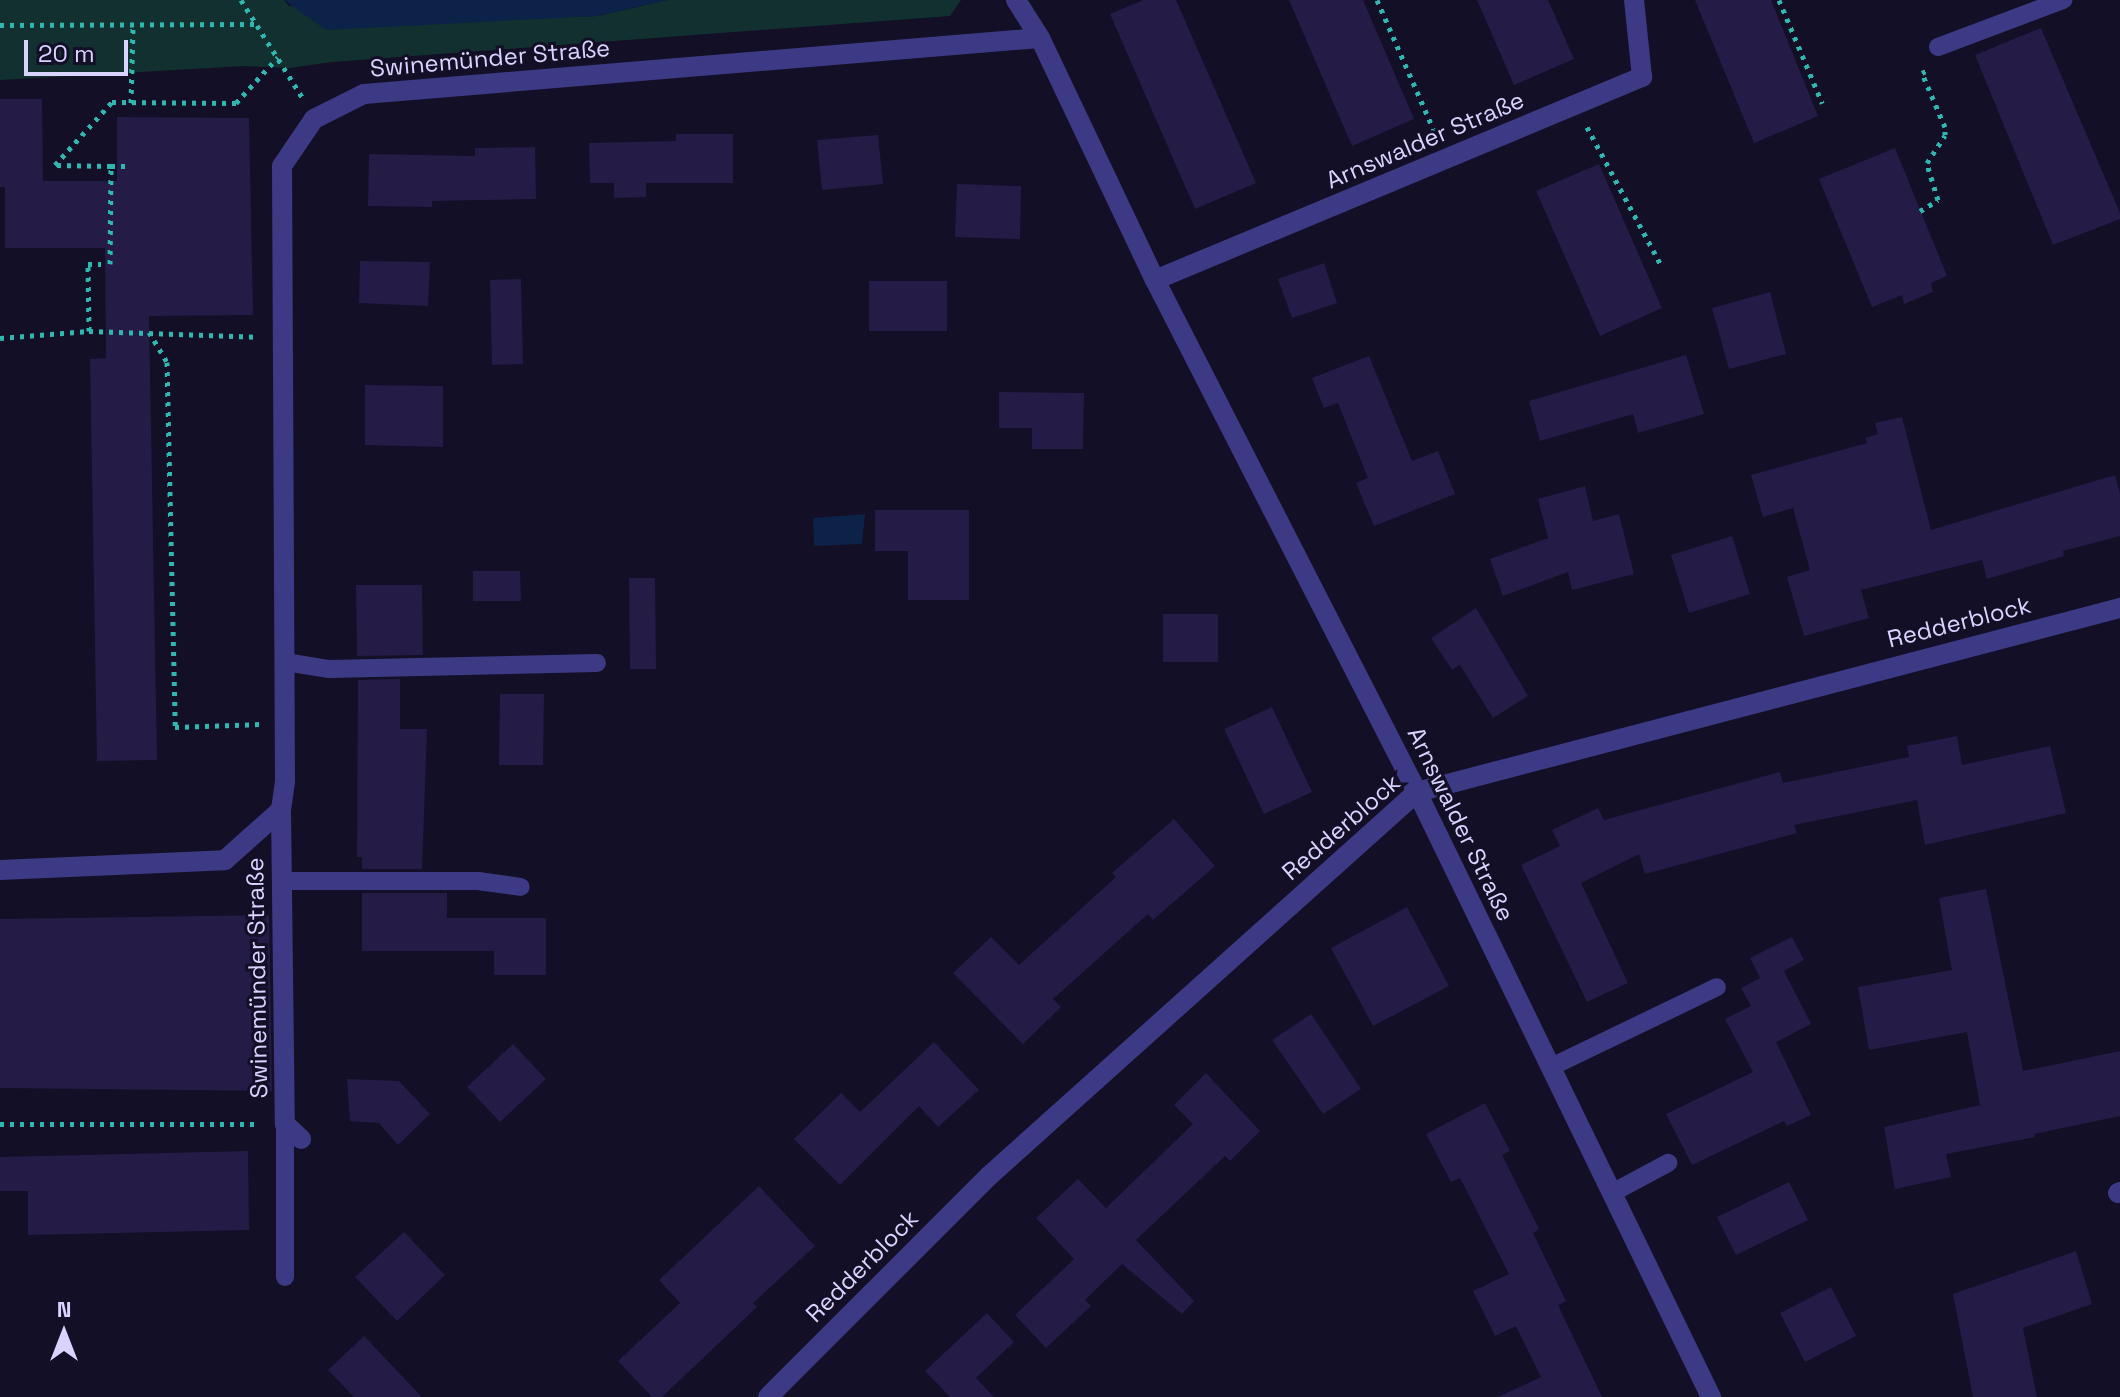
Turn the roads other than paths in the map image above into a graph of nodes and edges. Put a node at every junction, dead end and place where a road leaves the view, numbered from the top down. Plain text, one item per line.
1 (1016, 0) edge
2 (1634, 0) edge
3 (2063, 0) edge
4 (1040, 38) junction
5 (1938, 47) dead end
6 (1155, 280) junction
7 (2120, 608) edge
8 (285, 662) junction
9 (597, 663) dead end
10 (1417, 792) junction
11 (281, 810) junction
12 (0, 870) edge
13 (282, 881) junction
14 (521, 887) dead end
15 (1717, 987) dead end
16 (1551, 1067) junction
17 (285, 1124) junction
18 (301, 1139) dead end
19 (1668, 1163) dead end
20 (1612, 1193) junction
21 (285, 1277) dead end
22 (768, 1397) edge
23 (1711, 1397) edge

1 - 4 street, Arnswalder Straße
2 - 6 street, Arnswalder Straße
3 - 5 lane
4 - 6 street, Arnswalder Straße
4 - 8 street, Swinemünder Straße
6 - 10 street, Arnswalder Straße
7 - 10 street, Redderblock
8 - 9 lane
8 - 11 street, Swinemünder Straße
10 - 16 street, Arnswalder Straße
10 - 22 street, Redderblock
11 - 12 street, Swinemünder Straße
11 - 13 street, Swinemünder Straße
13 - 14 lane
13 - 17 street, Swinemünder Straße
15 - 16 lane
16 - 20 street, Arnswalder Straße
17 - 18 street, Swinemünder Straße
17 - 21 lane
19 - 20 lane
20 - 23 street, Arnswalder Straße

